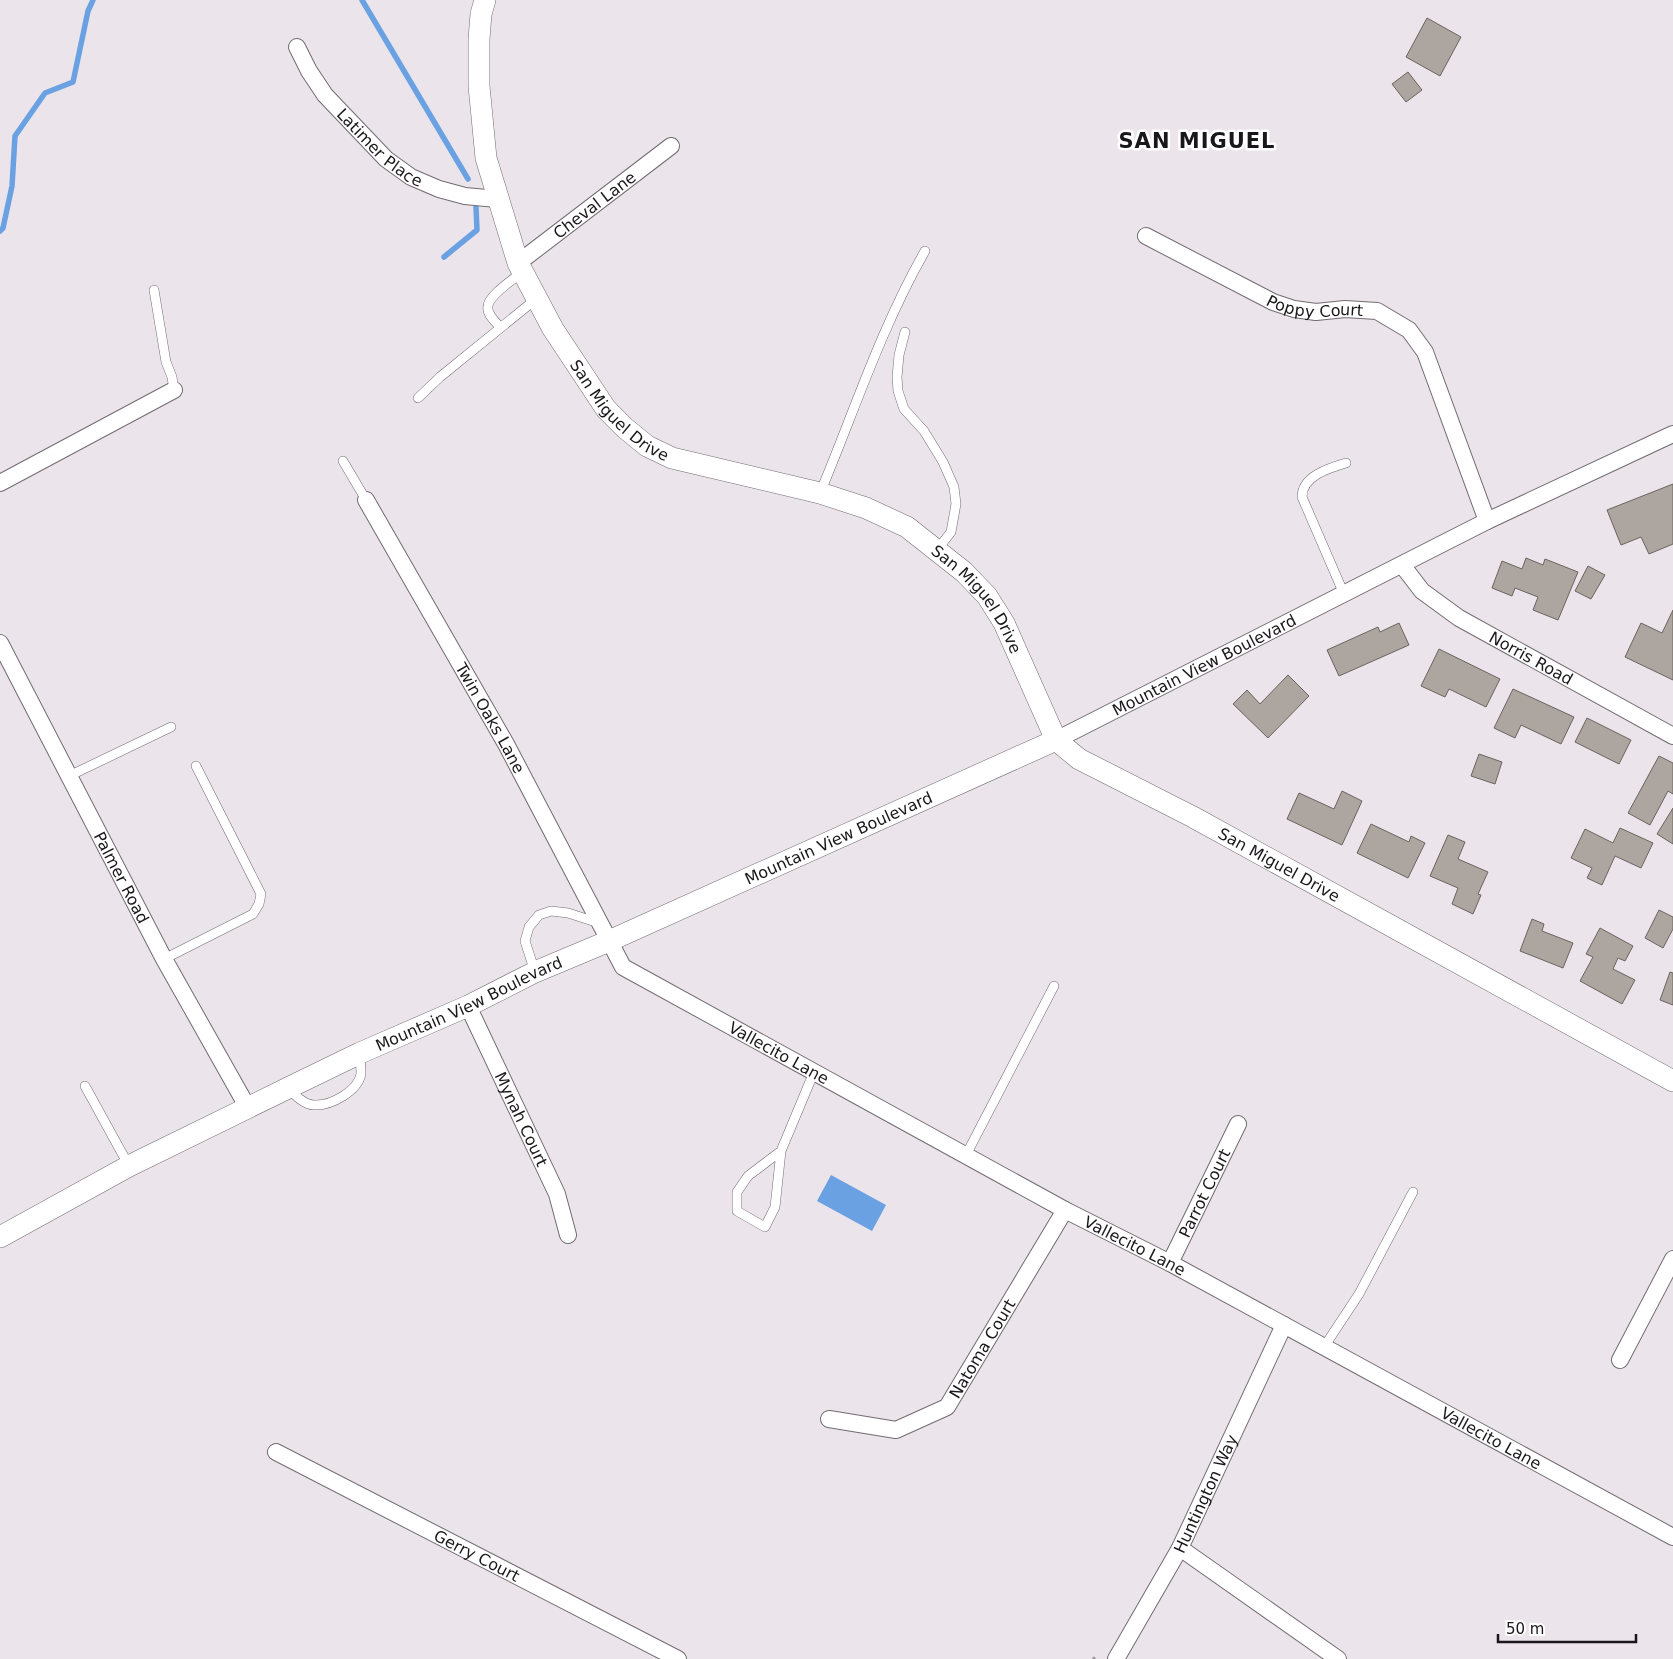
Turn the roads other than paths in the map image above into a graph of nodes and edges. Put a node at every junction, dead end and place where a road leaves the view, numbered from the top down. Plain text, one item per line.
1 (485, 0) edge
2 (297, 47) dead end
3 (671, 146) dead end
4 (497, 199) junction
5 (1146, 236) dead end
6 (925, 251) dead end
7 (520, 268) junction
8 (154, 290) dead end
9 (536, 299) junction
10 (500, 327) junction
11 (905, 332) dead end
12 (174, 390) joint
13 (418, 398) dead end
14 (1673, 434) edge
15 (343, 461) dead end
16 (1346, 463) dead end
17 (0, 483) edge
18 (820, 493) junction
19 (366, 500) joint
20 (1487, 521) junction
21 (937, 550) junction
22 (1402, 565) junction
23 (1344, 594) junction
24 (0, 643) edge
25 (171, 727) dead end
26 (1673, 736) edge
27 (1056, 740) junction
28 (196, 766) dead end
29 (69, 776) junction
30 (605, 932) junction
31 (164, 959) junction
32 (536, 972) junction
33 (1054, 986) dead end
34 (468, 1006) junction
35 (360, 1054) junction
36 (814, 1072) junction
37 (1673, 1081) edge
38 (85, 1086) dead end
39 (288, 1088) junction
40 (248, 1108) junction
41 (1238, 1124) dead end
42 (782, 1151) junction
43 (966, 1155) junction
44 (129, 1166) junction
45 (1413, 1192) dead end
46 (1065, 1210) junction
47 (568, 1235) dead end
48 (0, 1237) edge
49 (1673, 1259) edge
50 (1170, 1263) junction
51 (1284, 1325) junction
52 (1324, 1347) junction
53 (1620, 1360) dead end
54 (829, 1419) dead end
55 (276, 1452) dead end
56 (1673, 1537) edge
57 (1180, 1548) junction
58 (678, 1659) edge
59 (1116, 1659) edge
60 (1338, 1659) edge

1 - 4 street, San Miguel Drive
2 - 4 street, Latimer Place
3 - 7 street, Cheval Lane
4 - 7 street, San Miguel Drive
5 - 20 street, Poppy Court
6 - 18 lane
7 - 9 street, San Miguel Drive
7 - 10 lane
8 - 12 lane
9 - 10 lane
9 - 18 street, San Miguel Drive
10 - 13 lane
11 - 21 lane
12 - 17 street
14 - 20 street, Mountain View Boulevard
15 - 19 lane
16 - 23 lane
18 - 21 street, San Miguel Drive
19 - 30 street, Twin Oaks Lane
20 - 22 street, Mountain View Boulevard
21 - 27 street, San Miguel Drive
22 - 23 street, Mountain View Boulevard
22 - 26 street, Norris Road
23 - 27 street, Mountain View Boulevard
24 - 29 street, Palmer Road
25 - 29 lane
27 - 30 street, Mountain View Boulevard
27 - 37 street, San Miguel Drive
28 - 31 lane
29 - 31 street, Palmer Road
30 - 32 street, Mountain View Boulevard
30 - 32 lane
30 - 36 street, Vallecito Lane
31 - 40 street, Palmer Road
32 - 34 street, Mountain View Boulevard
33 - 43 lane
34 - 35 street, Mountain View Boulevard
34 - 47 street, Mynah Court
35 - 39 street, Mountain View Boulevard
35 - 39 lane
36 - 42 lane
36 - 43 street, Vallecito Lane
38 - 44 lane
39 - 40 street, Mountain View Boulevard
40 - 44 street, Mountain View Boulevard
41 - 50 street, Parrot Court
42 - 42 lane
43 - 46 street, Vallecito Lane
44 - 48 street, Mountain View Boulevard
45 - 52 lane
46 - 50 street, Vallecito Lane
46 - 54 street, Natoma Court
49 - 53 street
50 - 51 street, Vallecito Lane
51 - 52 street, Vallecito Lane
51 - 57 street, Huntington Way
52 - 56 street, Vallecito Lane
55 - 58 street, Gerry Court
57 - 59 street, Huntington Way
57 - 60 street

